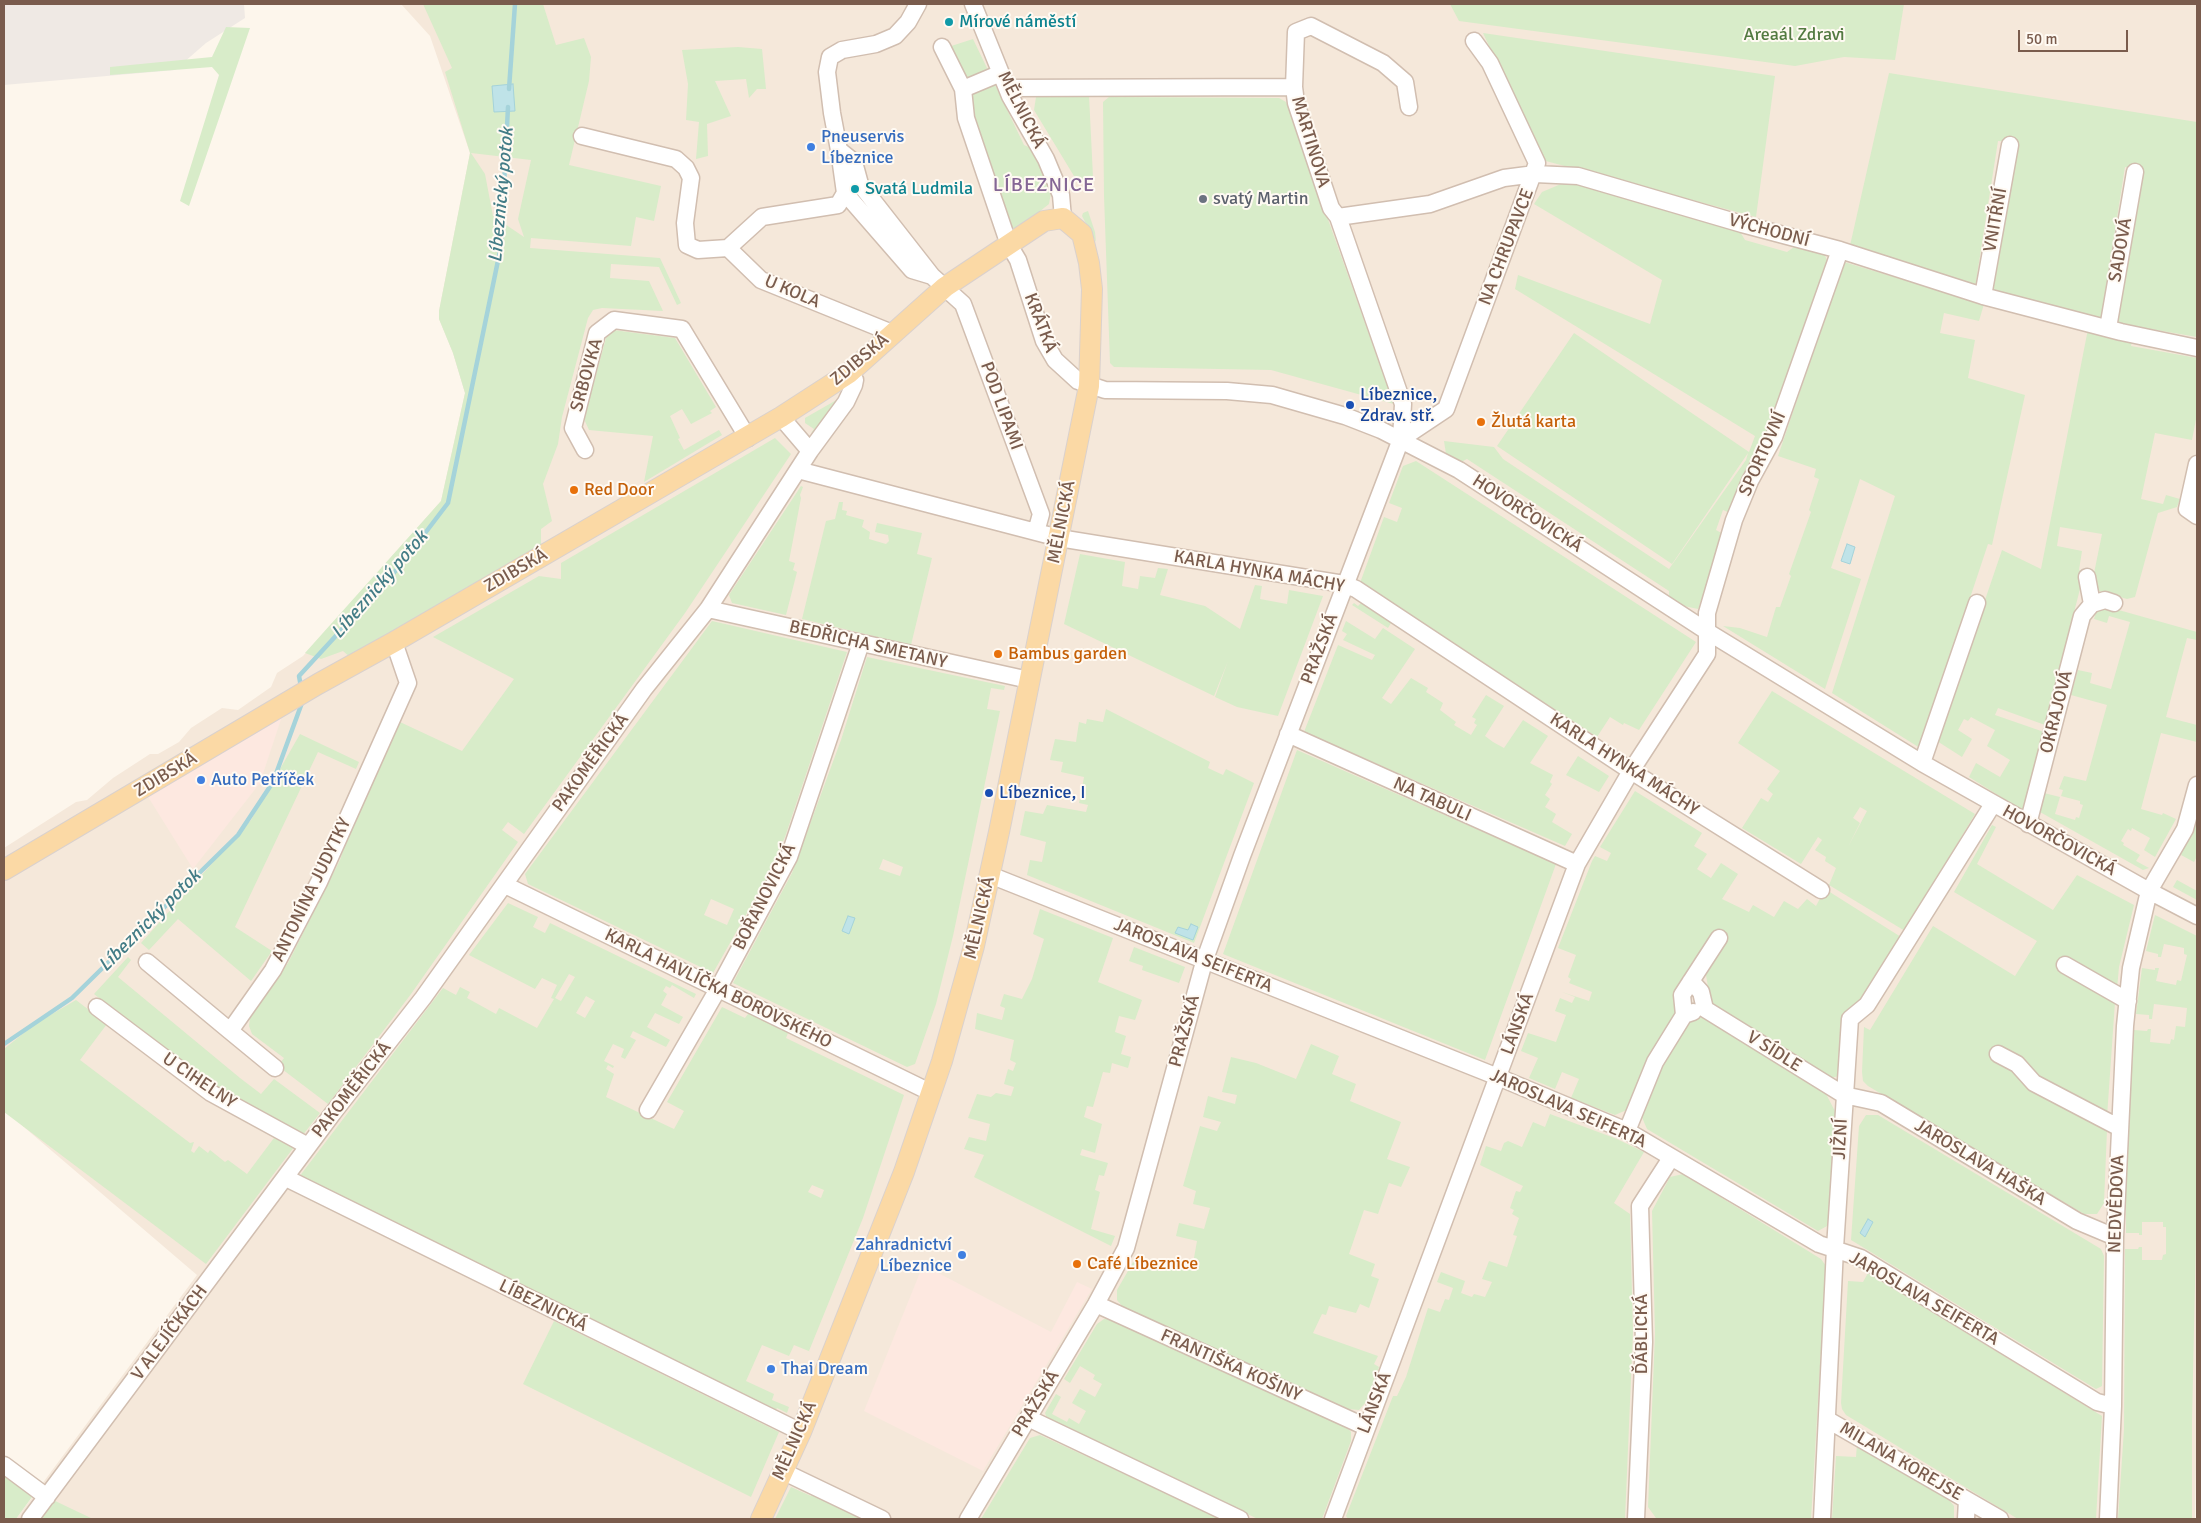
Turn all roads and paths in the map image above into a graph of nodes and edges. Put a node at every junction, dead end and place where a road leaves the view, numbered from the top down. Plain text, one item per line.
1 (918, 4) edge
2 (973, 4) edge
3 (1474, 41) dead end
4 (942, 47) dead end
5 (1001, 72) junction
6 (1294, 87) junction
7 (1007, 88) junction
8 (963, 89) junction
9 (1409, 107) dead end
10 (582, 136) dead end
11 (2010, 145) dead end
12 (839, 150) junction
13 (2134, 172) dead end
14 (1535, 174) junction
15 (845, 193) junction
16 (1338, 217) junction
17 (1063, 218) junction
18 (1009, 245) junction
19 (728, 248) junction
20 (1840, 250) junction
21 (939, 281) junction
22 (1983, 296) junction
23 (2108, 328) junction
24 (892, 333) junction
25 (2197, 348) edge
26 (849, 373) junction
27 (1089, 386) junction
28 (781, 417) junction
29 (748, 438) junction
30 (1401, 439) junction
31 (585, 450) dead end
32 (810, 451) junction
33 (2197, 464) edge
34 (798, 470) junction
35 (2197, 516) edge
36 (1036, 532) junction
37 (1059, 538) junction
38 (2087, 577) dead end
39 (1344, 584) junction
40 (1977, 603) dead end
41 (2114, 603) dead end
42 (2092, 604) junction
43 (708, 609) junction
44 (1708, 632) junction
45 (394, 642) junction
46 (861, 643) junction
47 (1029, 680) junction
48 (1288, 734) junction
49 (1922, 763) junction
50 (1631, 771) junction
51 (2197, 785) edge
52 (1993, 804) junction
53 (2028, 824) junction
54 (1577, 864) junction
55 (4, 870) edge
56 (990, 875) junction
57 (505, 884) junction
58 (1821, 890) dead end
59 (2149, 891) junction
60 (2197, 916) edge
61 (1719, 938) dead end
62 (147, 962) dead end
63 (1204, 962) junction
64 (2065, 965) dead end
65 (1691, 981) junction
66 (718, 989) junction
67 (2128, 1001) junction
68 (97, 1007) dead end
69 (1705, 1009) junction
70 (1684, 1015) junction
71 (230, 1031) junction
72 (1998, 1054) dead end
73 (275, 1068) dead end
74 (1498, 1077) junction
75 (932, 1093) junction
76 (1844, 1095) junction
77 (648, 1110) dead end
78 (2120, 1128) junction
79 (1627, 1131) junction
80 (308, 1146) junction
81 (1671, 1158) junction
82 (286, 1178) junction
83 (2115, 1237) junction
84 (1835, 1248) junction
85 (1096, 1304) junction
86 (2113, 1406) junction
87 (1028, 1418) junction
88 (1828, 1420) junction
89 (1366, 1427) junction
90 (801, 1432) junction
91 (4, 1465) edge
92 (782, 1471) junction
93 (47, 1497) junction
94 (1967, 1500) junction
95 (30, 1519) edge
96 (761, 1519) edge
97 (882, 1519) edge
98 (968, 1519) edge
99 (1240, 1519) edge
100 (1332, 1519) edge
101 (1636, 1519) edge
102 (1822, 1519) edge
103 (1966, 1519) edge
104 (2000, 1519) edge
105 (2108, 1519) edge

1 - 12 street
2 - 5 street, MĚLNICKÁ
3 - 14 street, NA CHRUPAVCE
4 - 8 street
5 - 7 street, MĚLNICKÁ
5 - 8 street
6 - 7 street, MARTINOVA
6 - 9 street
6 - 16 street, MARTINOVA
7 - 17 street, MĚLNICKÁ
8 - 18 street
10 - 19 street
11 - 22 street, VNITŘNÍ
12 - 15 street
12 - 21 street
13 - 23 street, SADOVÁ
14 - 16 street, VÝCHODNÍ
14 - 20 street, VÝCHODNÍ
14 - 30 street, NA CHRUPAVCE
15 - 19 street
15 - 21 street
16 - 30 street, MARTINOVA
17 - 18 main road
17 - 27 main road, MĚLNICKÁ
18 - 21 main road, ZDIBSKÁ
18 - 27 street, KRÁTKÁ
19 - 24 street, U KOLA
20 - 22 street, VÝCHODNÍ
20 - 44 street, SPORTOVNÍ
21 - 24 main road, ZDIBSKÁ
21 - 36 street, POD LIPAMI
22 - 23 street, VÝCHODNÍ
23 - 25 street, VÝCHODNÍ
24 - 26 main road, ZDIBSKÁ
26 - 28 main road, ZDIBSKÁ
26 - 32 street, PAKOMĚŘICKÁ
27 - 30 street, HOVORČOVICKÁ
27 - 37 main road, MĚLNICKÁ
28 - 29 main road, ZDIBSKÁ
28 - 32 street
29 - 31 street, SRBOVKA
29 - 45 main road, ZDIBSKÁ
30 - 39 street, PRAŽSKÁ
30 - 44 street, HOVORČOVICKÁ
32 - 34 street, PAKOMĚŘICKÁ
33 - 35 street
34 - 36 street, KARLA HYNKA MÁCHY
34 - 43 street, PAKOMĚŘICKÁ
36 - 37 street, KARLA HYNKA MÁCHY
37 - 39 street, KARLA HYNKA MÁCHY
37 - 47 main road, MĚLNICKÁ
38 - 42 street
39 - 48 street, PRAŽSKÁ
39 - 50 street, KARLA HYNKA MÁCHY
40 - 49 street
41 - 42 street
42 - 53 street, OKRAJOVÁ
43 - 46 street, BEDŘICHA SMETANY
43 - 57 street, PAKOMĚŘICKÁ
44 - 49 street, HOVORČOVICKÁ
44 - 50 street, LÁNSKÁ
45 - 55 main road, ZDIBSKÁ
45 - 71 street, ANTONÍNA JUDYTKY
46 - 47 street, BEDŘICHA SMETANY
46 - 66 street, BOŘANOVICKÁ
47 - 56 main road, MĚLNICKÁ
48 - 54 street, NA TABULI
48 - 63 street, PRAŽSKÁ
49 - 52 street, HOVORČOVICKÁ
50 - 54 street, LÁNSKÁ
50 - 58 street, KARLA HYNKA MÁCHY
51 - 59 street, NEDVĚDOVA
52 - 53 street, HOVORČOVICKÁ
52 - 76 street, JIŽNÍ
53 - 59 street, HOVORČOVICKÁ
54 - 74 street, LÁNSKÁ
56 - 63 street, JAROSLAVA SEIFERTA
56 - 75 main road, MĚLNICKÁ
57 - 66 street, KARLA HAVLÍČKA BOROVSKÉHO
57 - 80 street, PAKOMĚŘICKÁ
59 - 60 street, HOVORČOVICKÁ
59 - 67 street, NEDVĚDOVA
61 - 65 street
62 - 71 street
63 - 74 street, JAROSLAVA SEIFERTA
63 - 85 street, PRAŽSKÁ
64 - 67 street
65 - 69 street
65 - 70 street
66 - 75 street, KARLA HAVLÍČKA BOROVSKÉHO
66 - 77 street, BOŘANOVICKÁ
67 - 78 street, NEDVĚDOVA
68 - 80 street, U CIHELNY
69 - 70 street
69 - 76 street, V SÍDLE
70 - 79 street
71 - 73 street
72 - 78 street
74 - 79 street, JAROSLAVA SEIFERTA
74 - 89 street, LÁNSKÁ
75 - 90 main road, MĚLNICKÁ
76 - 83 street, JAROSLAVA HAŠKA
76 - 84 street, JIŽNÍ
78 - 83 street, NEDVĚDOVA
79 - 81 street, JAROSLAVA SEIFERTA
80 - 82 street, V ALEJÍČKÁCH
81 - 84 street, JAROSLAVA SEIFERTA
81 - 101 street, ĎÁBLICKÁ
82 - 90 street, LÍBEZNICKÁ
82 - 93 street, V ALEJÍČKÁCH
83 - 86 street, NEDVĚDOVA
84 - 86 street, JAROSLAVA SEIFERTA
84 - 88 street, JIŽNÍ
85 - 87 street, PRAŽSKÁ
85 - 89 street, FRANTIŠKA KOŠINY
86 - 105 street, NEDVĚDOVA
87 - 98 street, PRAŽSKÁ
87 - 99 street
88 - 94 street, MILANA KOREJSE
88 - 102 street, JIŽNÍ
89 - 100 street, LÁNSKÁ
90 - 92 main road, MĚLNICKÁ
91 - 93 street
92 - 96 main road, MĚLNICKÁ
92 - 97 street
93 - 95 street, V ALEJÍČKÁCH
94 - 103 street
94 - 104 street, MILANA KOREJSE

